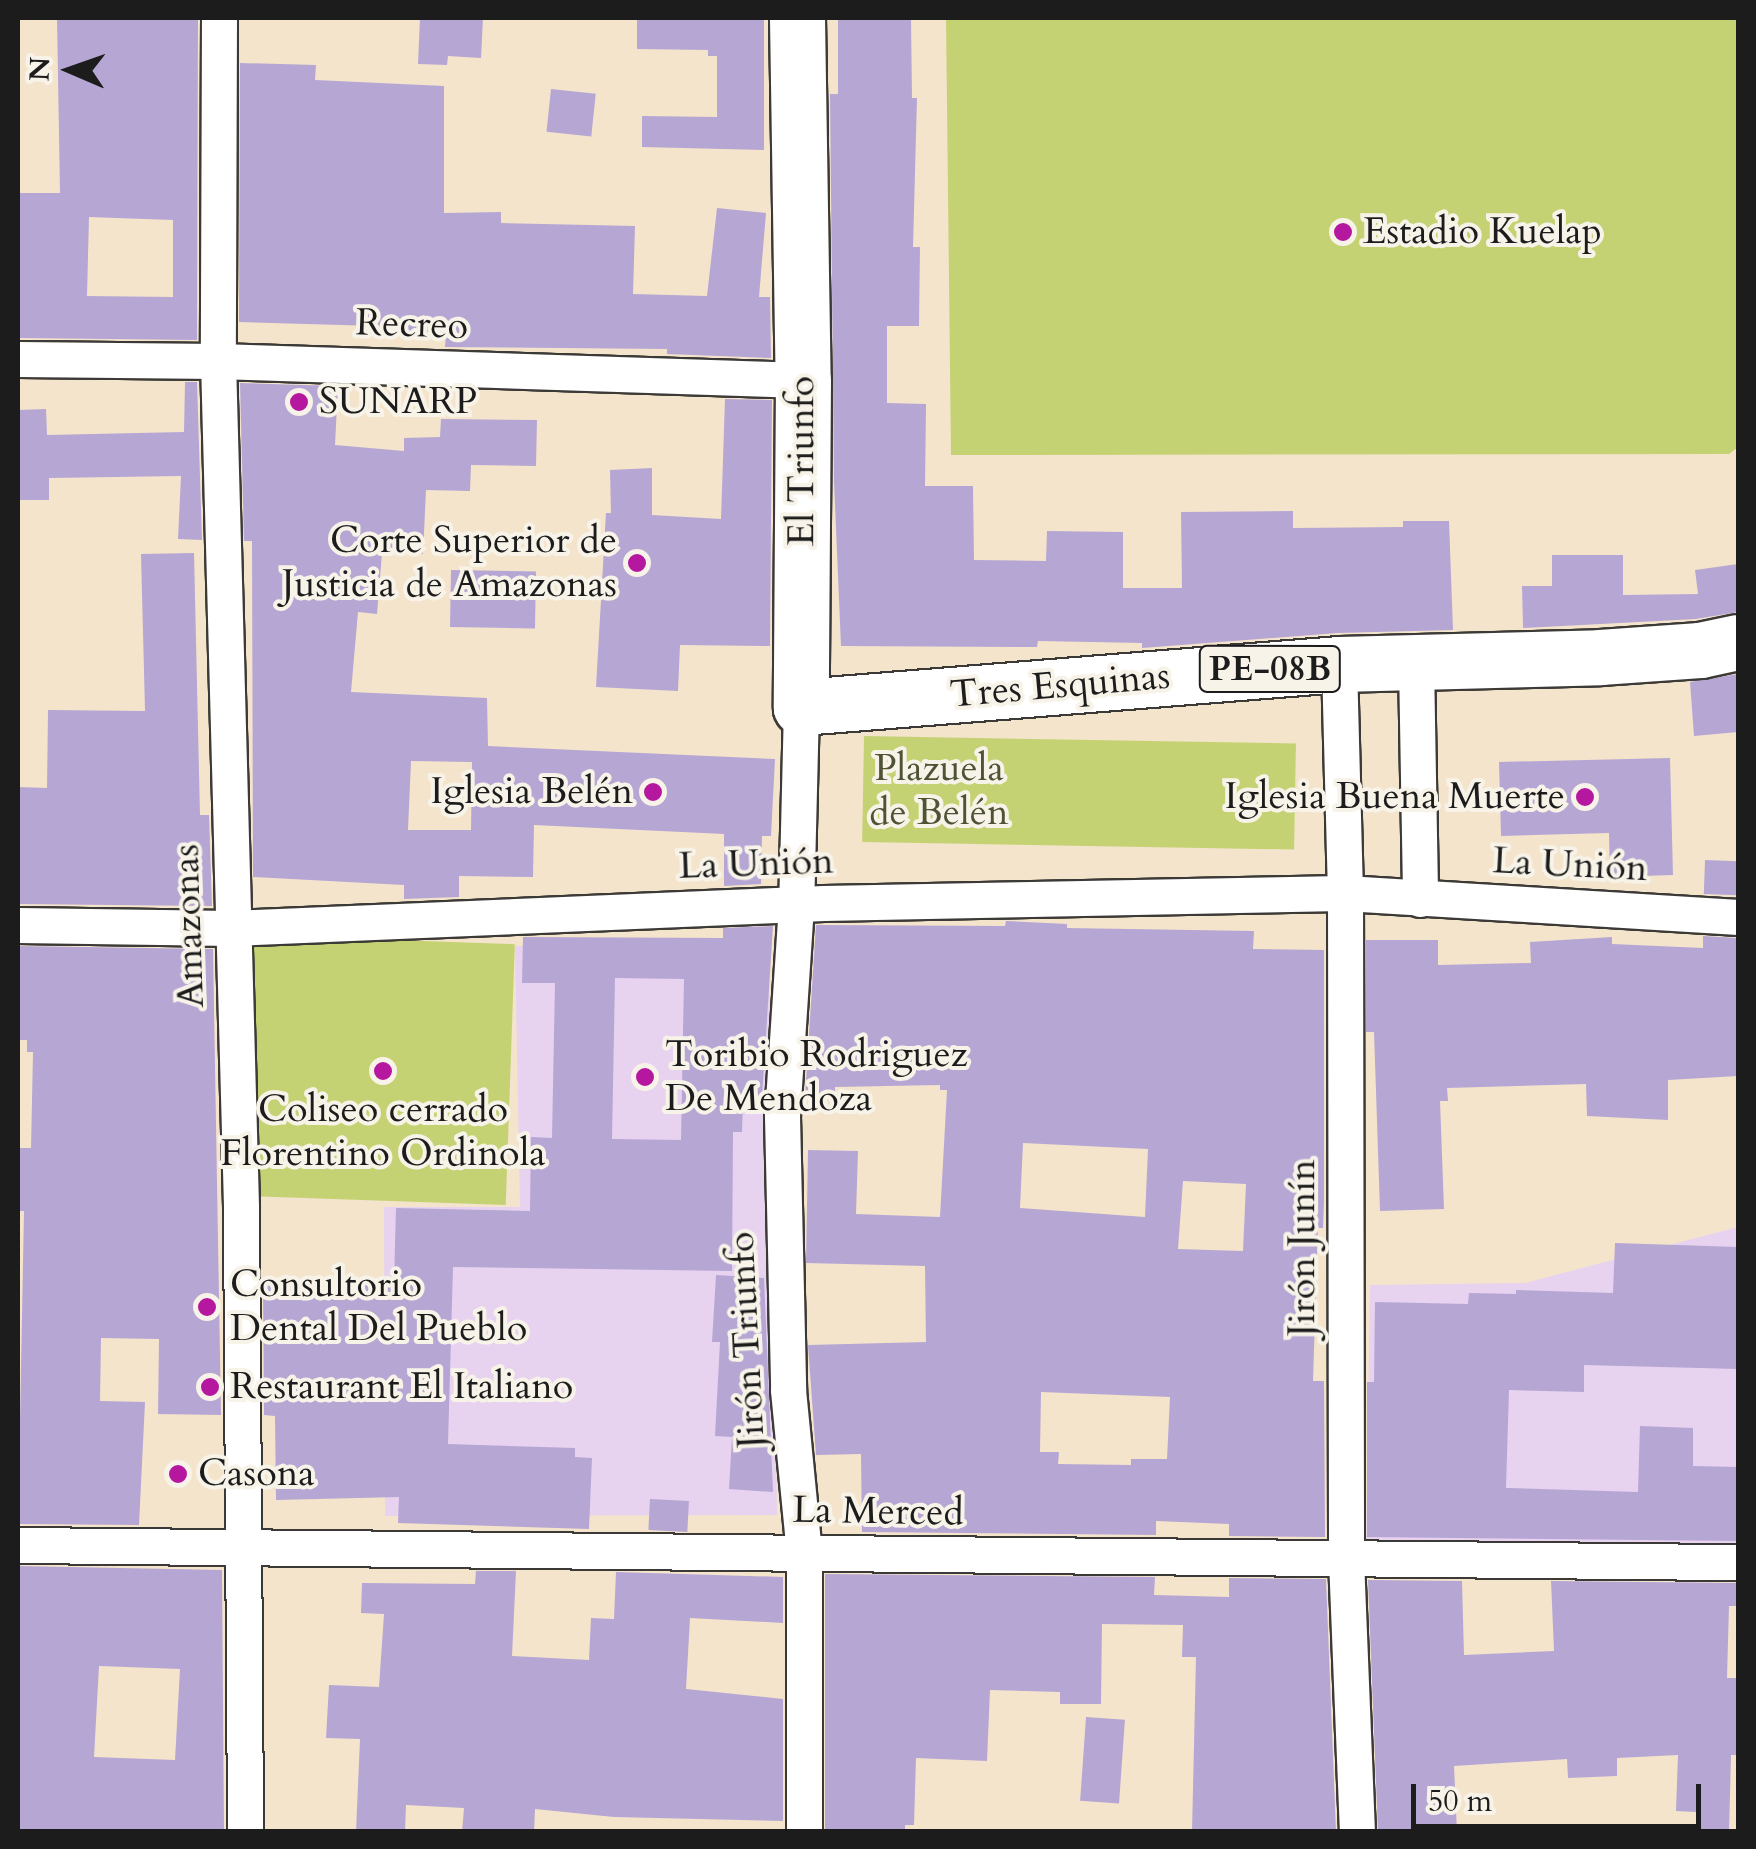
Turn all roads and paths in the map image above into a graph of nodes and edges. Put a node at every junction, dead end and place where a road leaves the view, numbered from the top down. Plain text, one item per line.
1 (220, 18) edge
2 (796, 18) edge
3 (18, 360) edge
4 (218, 361) junction
5 (803, 380) junction
6 (1738, 642) edge
7 (1416, 663) junction
8 (1339, 664) junction
9 (801, 707) junction
10 (1345, 893) junction
11 (1420, 900) junction
12 (796, 905) junction
13 (1738, 917) edge
14 (18, 925) edge
15 (231, 928) junction
16 (18, 1545) edge
17 (244, 1546) junction
18 (804, 1554) junction
19 (1346, 1559) junction
20 (1738, 1562) edge
21 (245, 1832) edge
22 (804, 1832) edge
23 (1357, 1832) edge

1 - 4 street, Amazonas
2 - 5 highway, El Triunfo
3 - 4 street, Recreo
4 - 5 street, Recreo
4 - 15 street, Amazonas
5 - 9 highway, El Triunfo
6 - 7 highway, Tres Esquinas / PE-08B
7 - 8 highway, Tres Esquinas / PE-08B
7 - 11 street
8 - 9 highway, Tres Esquinas / PE-08B
8 - 10 street, Jirón Junín
9 - 12 street, El Triunfo
10 - 11 street, La Unión
10 - 12 street, La Unión
10 - 19 street, Jirón Junín
11 - 13 street, La Unión
12 - 15 street, La Unión
12 - 18 street, Jirón Triunfo
14 - 15 street, La Unión
15 - 17 street, Amazonas
16 - 17 street, La Merced
17 - 18 street, La Merced
17 - 21 street, Amazonas
18 - 19 street, La Merced
18 - 22 street, Jirón Triunfo
19 - 20 street, La Merced
19 - 23 street, Jirón Junín

